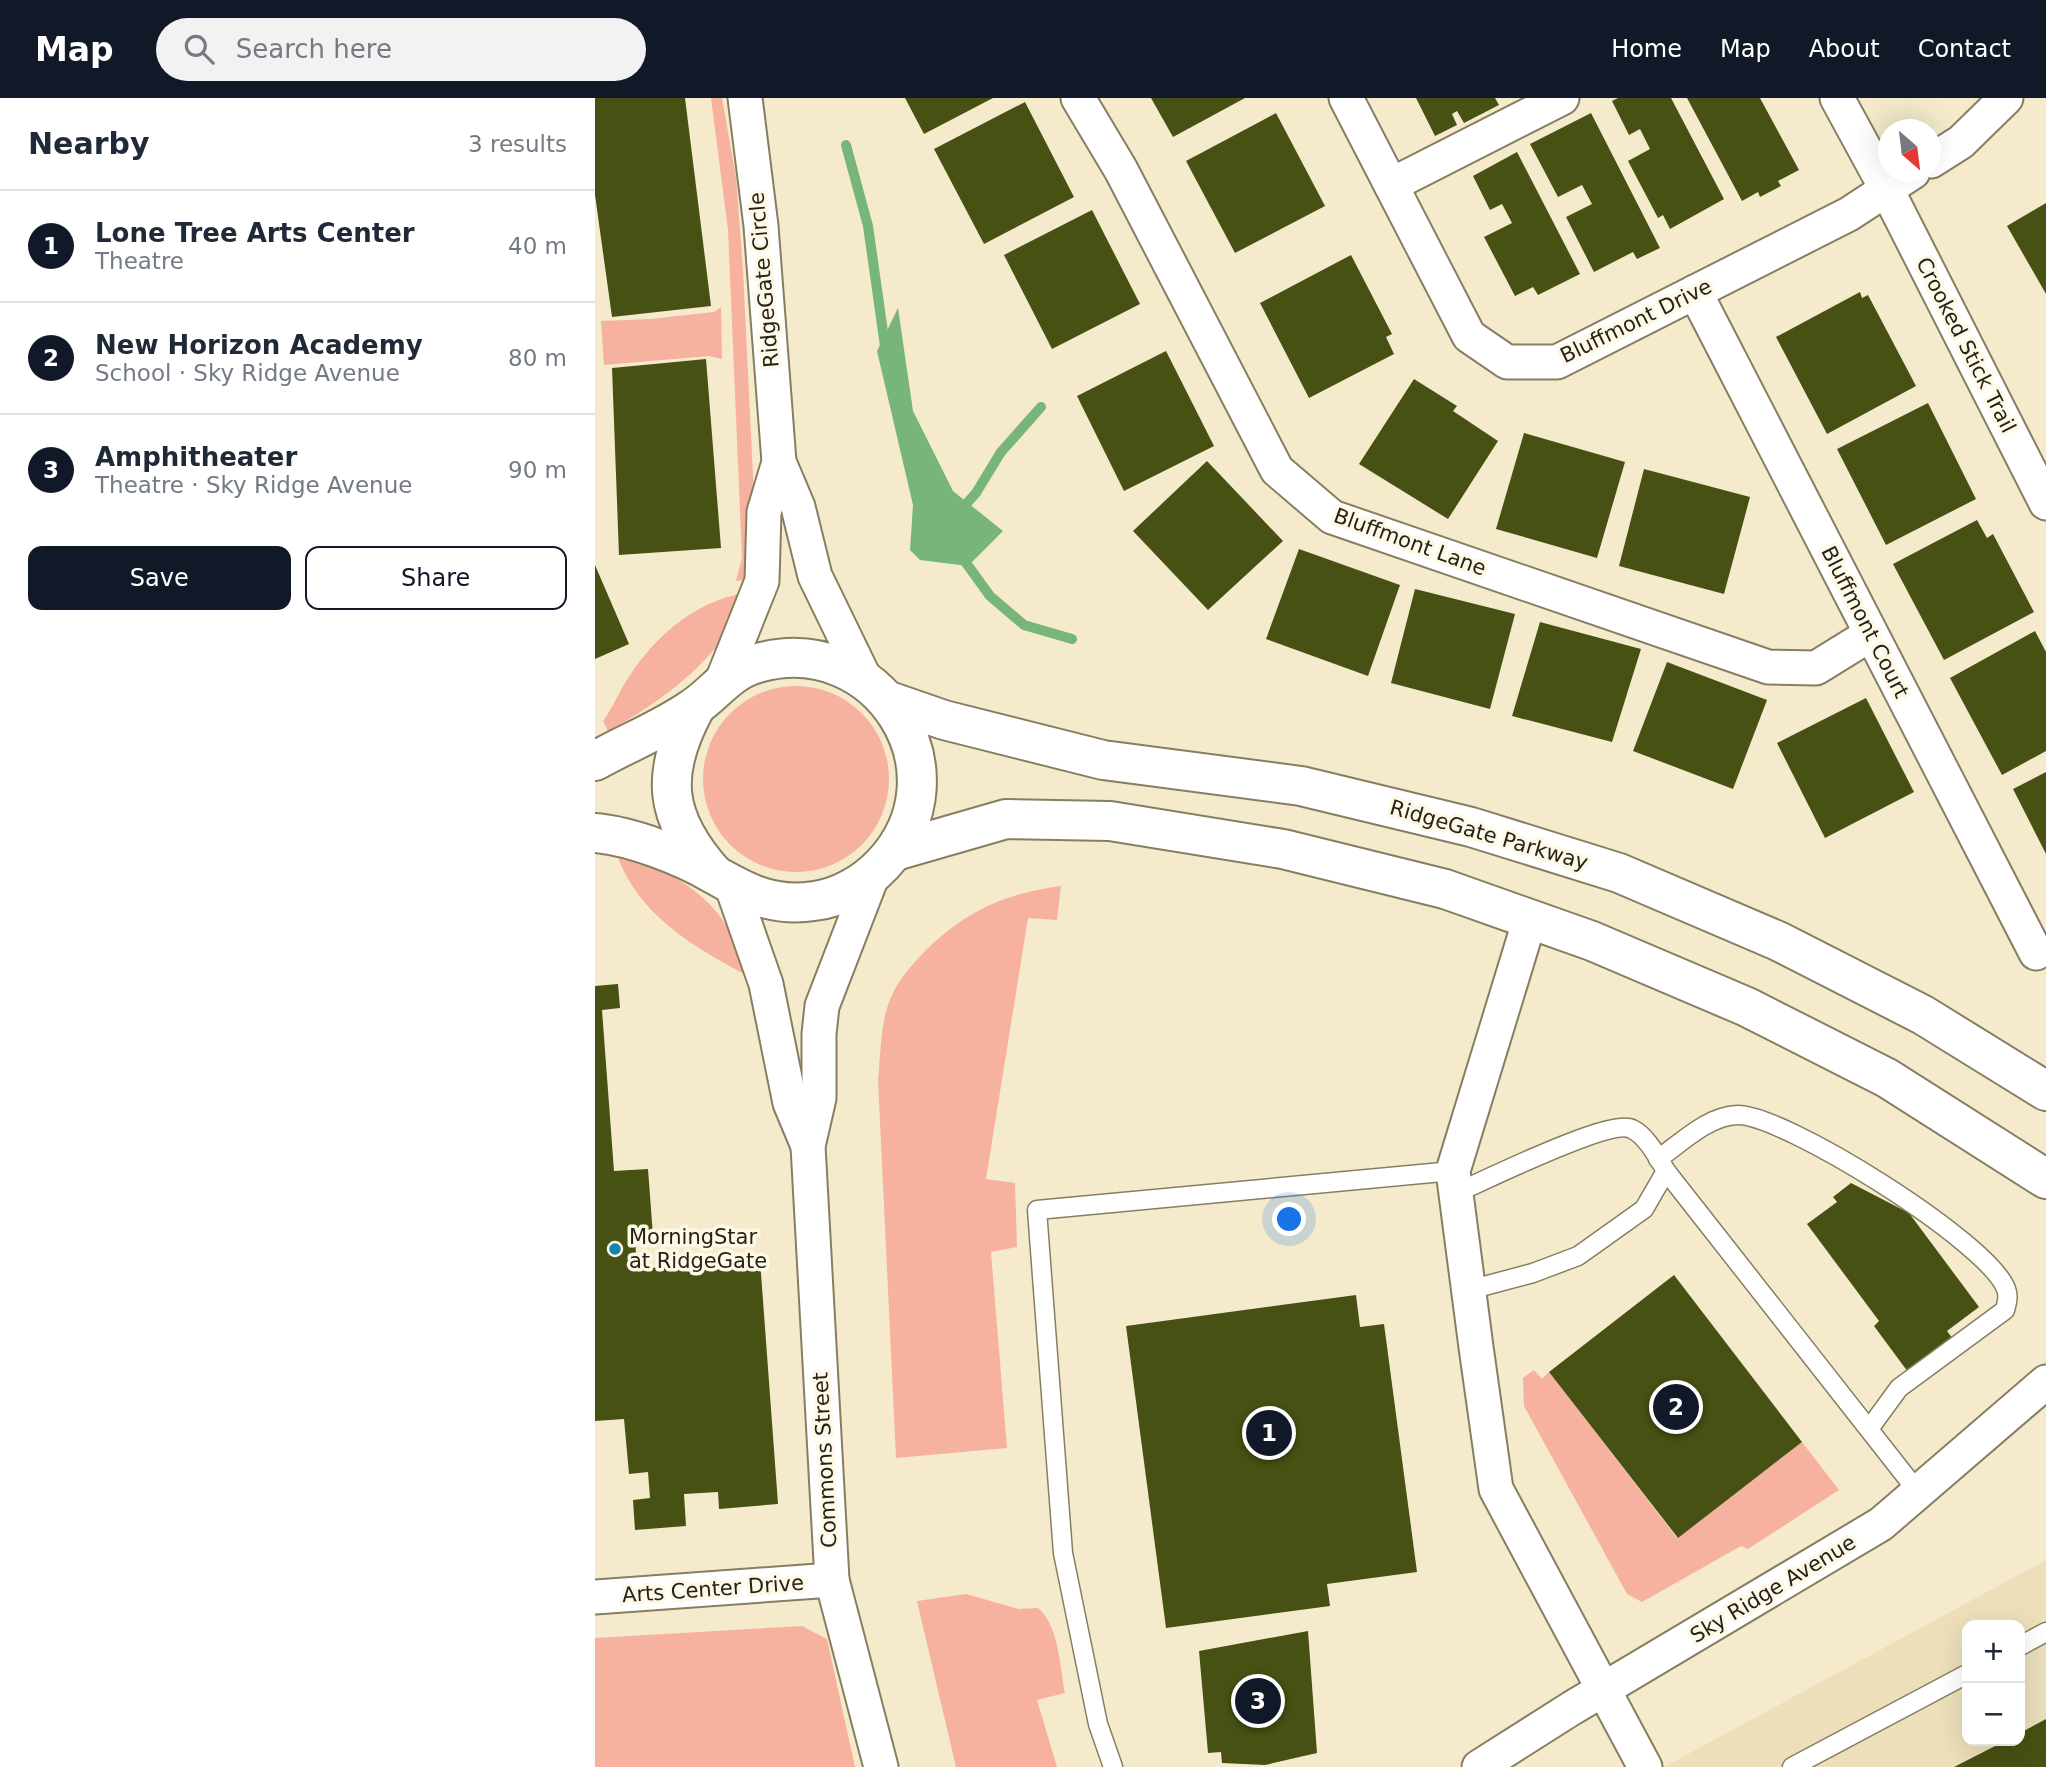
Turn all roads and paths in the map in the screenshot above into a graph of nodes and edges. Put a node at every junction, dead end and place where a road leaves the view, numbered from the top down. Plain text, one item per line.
1 (745, 98) edge
2 (1078, 98) edge
3 (1346, 98) edge
4 (1562, 98) edge
5 (1837, 98) edge
6 (2006, 98) edge
7 (1878, 151) edge
8 (1941, 154) edge
9 (1897, 182) edge
10 (1901, 182) edge
11 (1391, 185) junction
12 (1695, 292) junction
13 (779, 462) junction
14 (2046, 503) edge
15 (1871, 634) junction
16 (722, 681) junction
17 (877, 690) junction
18 (695, 708) junction
19 (595, 761) edge
20 (595, 833) edge
21 (884, 862) junction
22 (723, 881) junction
23 (1530, 919) junction
24 (2036, 953) dead end
25 (2046, 1091) edge
26 (808, 1146) junction
27 (1662, 1165) junction
28 (2046, 1178) edge
29 (1455, 1182) junction
30 (1469, 1290) junction
31 (2046, 1382) edge
32 (1869, 1429) junction
33 (1918, 1492) junction
34 (831, 1580) junction
35 (595, 1597) edge
36 (2046, 1632) edge
37 (2025, 1643) edge
38 (1962, 1677) edge
39 (1604, 1689) junction
40 (881, 1767) edge
41 (1113, 1767) edge
42 (1479, 1767) edge
43 (1645, 1767) edge
44 (1792, 1767) edge

1 - 13 street, RidgeGate Circle
2 - 15 street, Bluffmont Lane
3 - 11 street, Bluffmont Drive
4 - 11 street
5 - 7 street, Crooked Stick Trail
6 - 8 street
9 - 12 street, Bluffmont Drive
10 - 14 street, Crooked Stick Trail
11 - 12 street, Bluffmont Drive
12 - 15 street, Bluffmont Court
13 - 16 street, RidgeGate Circle
13 - 17 street, RidgeGate Circle
15 - 24 street, Bluffmont Court
16 - 17 main road, RidgeGate Parkway
16 - 18 main road, RidgeGate Parkway
17 - 21 main road
17 - 25 main road, RidgeGate Parkway
18 - 19 main road, RidgeGate Parkway
18 - 22 main road, RidgeGate Parkway
20 - 22 main road
21 - 22 main road
21 - 23 main road
21 - 26 street, Commons Street
22 - 26 street, Commons Street
23 - 28 main road
23 - 29 street
26 - 34 street, Commons Street
27 - 29 lane
27 - 30 lane
27 - 32 lane
27 - 32 lane
29 - 30 street
29 - 41 lane
30 - 39 street
31 - 33 street, Sky Ridge Avenue
32 - 33 lane
33 - 39 street, Sky Ridge Avenue
34 - 35 street, Arts Center Drive
34 - 40 street, Commons Street
36 - 37 lane
38 - 44 lane
39 - 42 street, Sky Ridge Avenue
39 - 43 street

